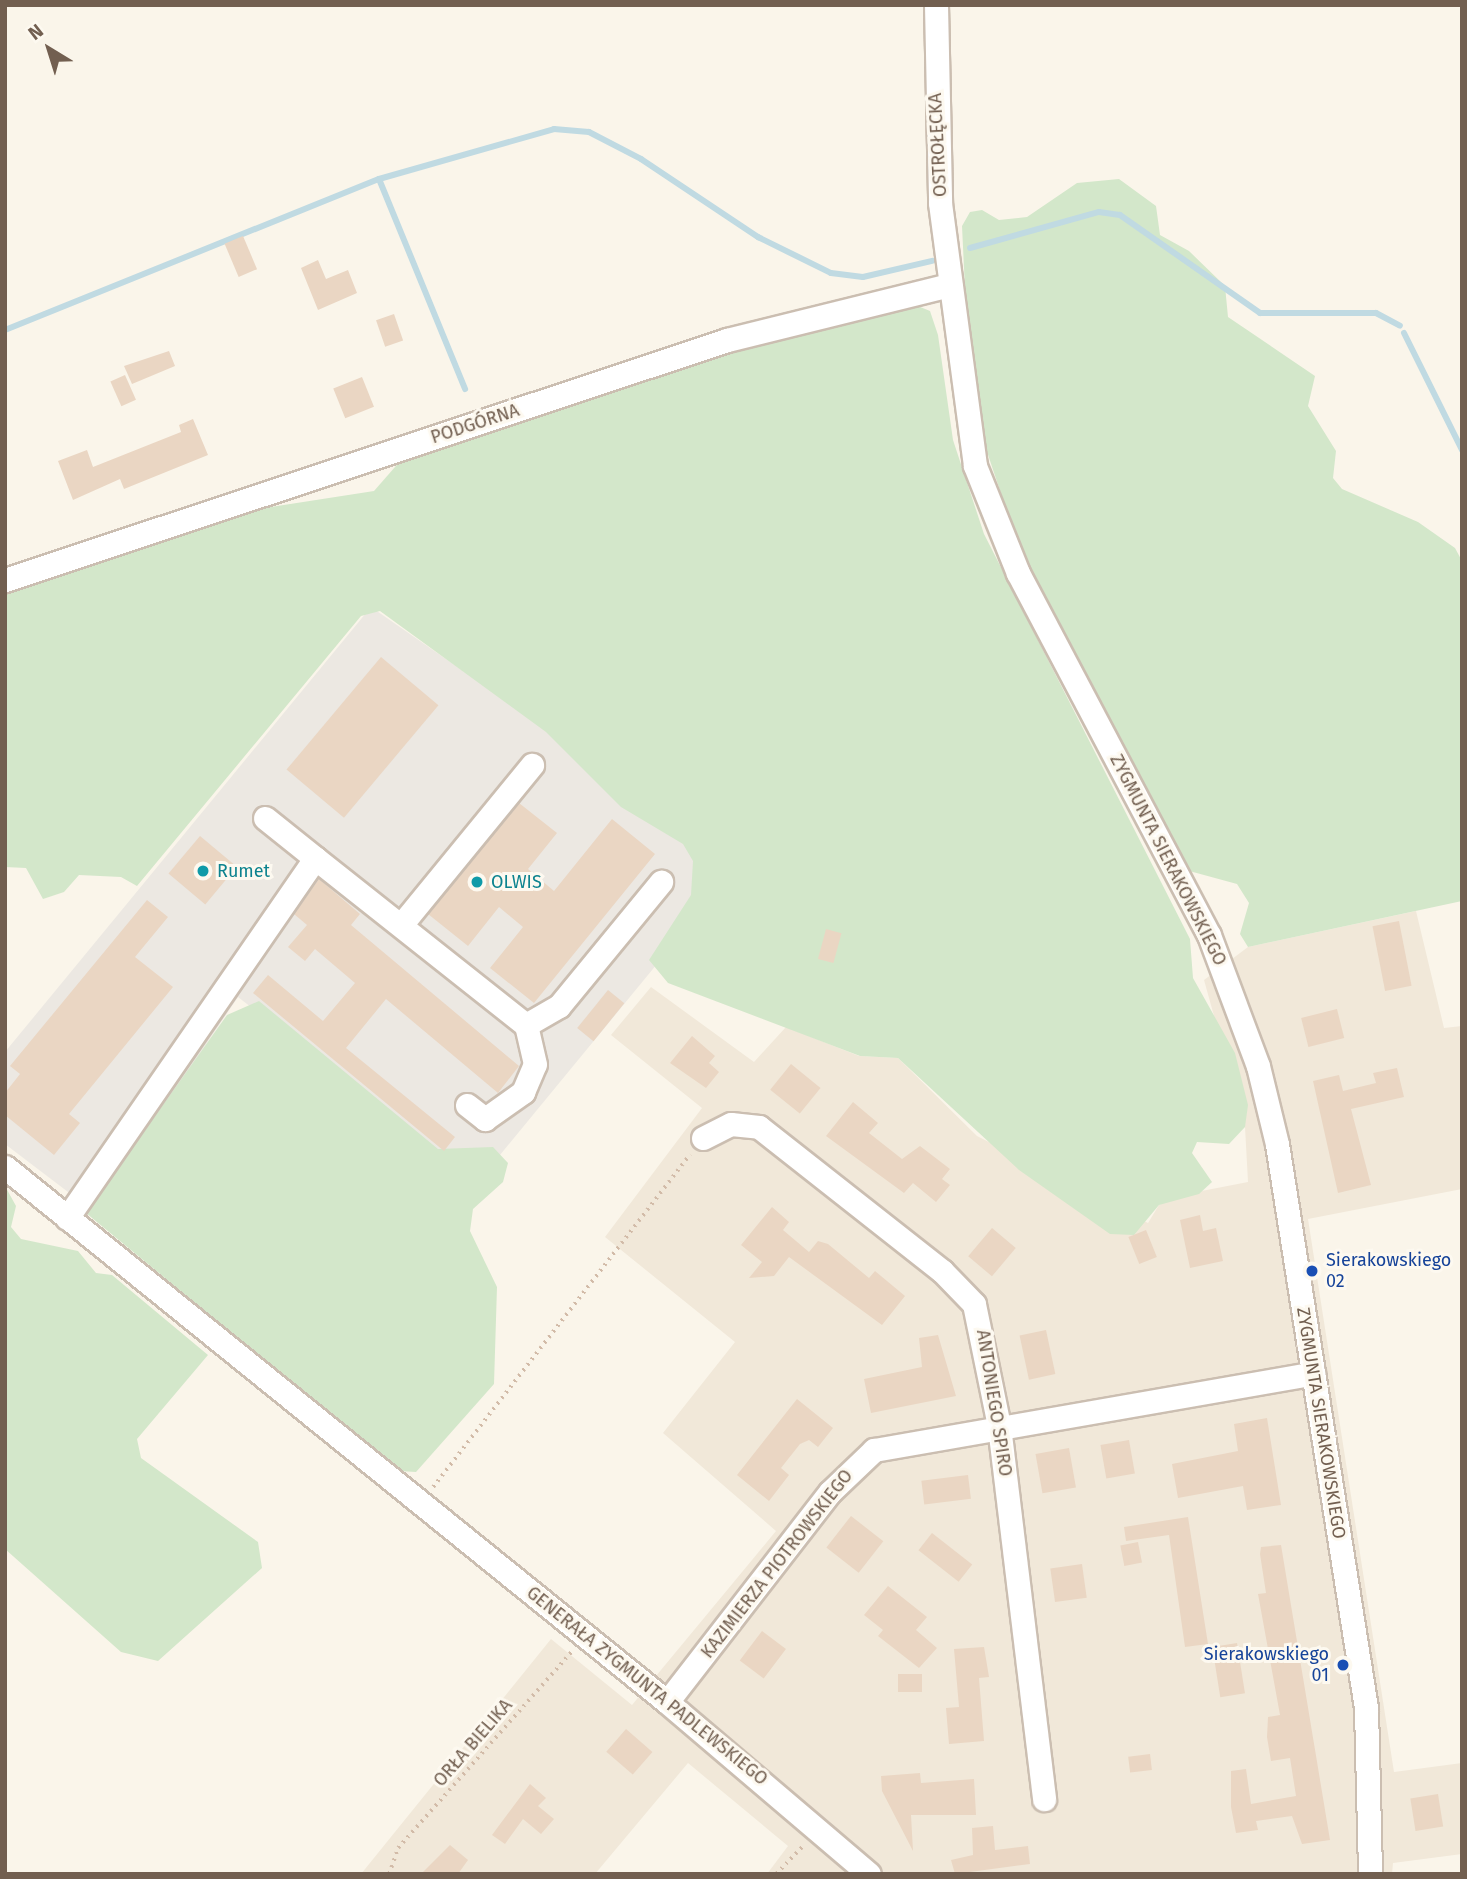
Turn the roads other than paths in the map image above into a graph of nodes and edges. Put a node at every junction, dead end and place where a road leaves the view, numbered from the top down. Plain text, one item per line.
1 (936, 5) edge
2 (950, 285) junction
3 (5, 580) edge
4 (532, 765) dead end
5 (265, 818) dead end
6 (315, 858) junction
7 (661, 882) dead end
8 (401, 925) junction
9 (526, 1025) junction
10 (467, 1105) dead end
11 (703, 1138) road end
12 (5, 1167) edge
13 (66, 1218) junction
14 (1313, 1373) junction
15 (999, 1426) junction
16 (667, 1702) junction
17 (1044, 1799) dead end
18 (869, 1874) edge
19 (1370, 1874) edge

1 - 2 street, OSTROŁĘCKA
2 - 3 street, PODGÓRNA
2 - 14 street, ZYGMUNTA SIERAKOWSKIEGO
4 - 8 street
5 - 6 street
6 - 8 street
6 - 13 street
7 - 9 street
8 - 9 street
9 - 10 street
11 - 15 street, ANTONIEGO SPIRO
12 - 13 street, GENERAŁA ZYGMUNTA PADLEWSKIEGO
13 - 16 street, GENERAŁA ZYGMUNTA PADLEWSKIEGO
14 - 15 street, KAZIMIERZA PIOTROWSKIEGO
14 - 19 street, ZYGMUNTA SIERAKOWSKIEGO
15 - 16 street, KAZIMIERZA PIOTROWSKIEGO
15 - 17 street, ANTONIEGO SPIRO
16 - 18 street, GENERAŁA ZYGMUNTA PADLEWSKIEGO

